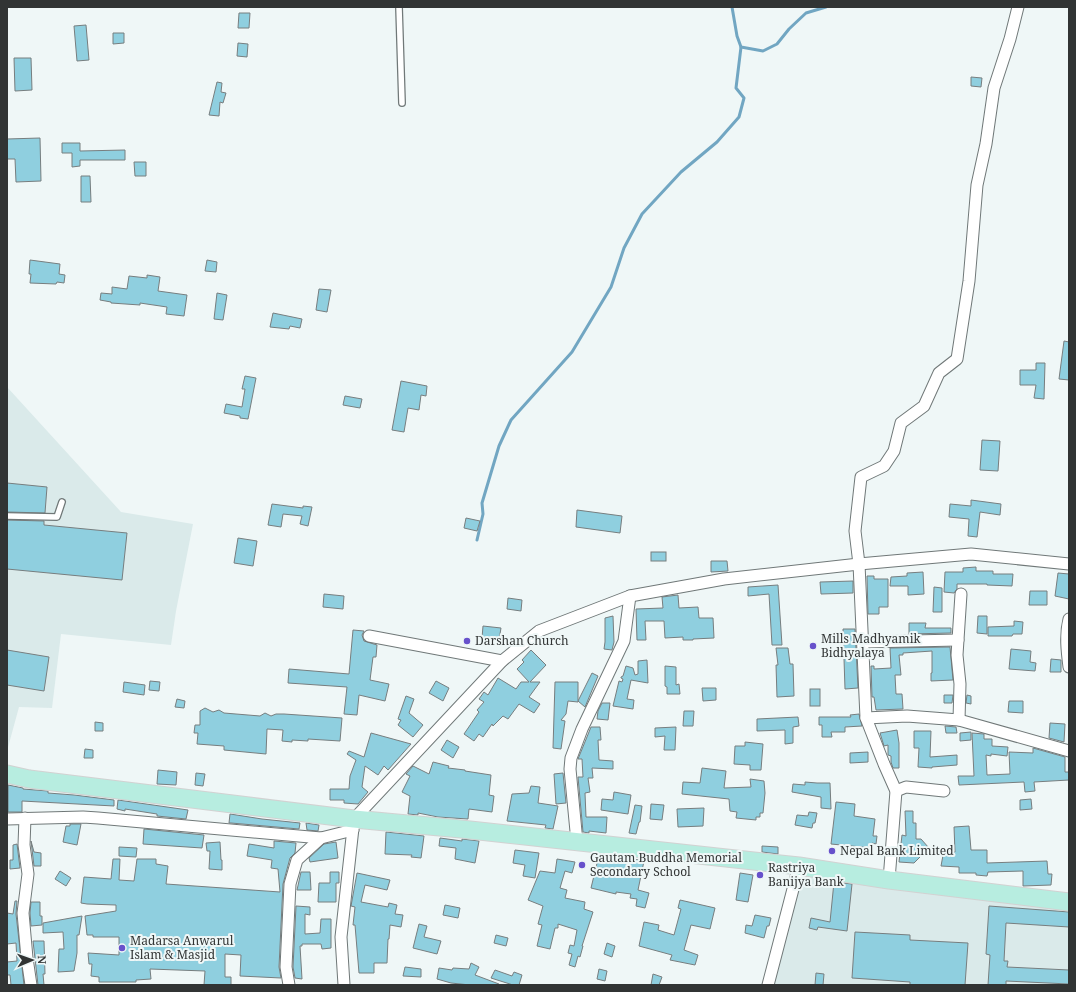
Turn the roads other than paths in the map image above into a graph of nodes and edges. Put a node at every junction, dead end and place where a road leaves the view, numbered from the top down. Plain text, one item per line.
1 (399, 7) edge
2 (1018, 7) edge
3 (402, 103) dead end
4 (62, 502) dead end
5 (7, 516) edge
6 (859, 564) junction
7 (1069, 564) edge
8 (961, 594) dead end
9 (630, 596) junction
10 (1069, 619) edge
11 (369, 636) dead end
12 (958, 640) junction
13 (864, 642) junction
14 (502, 661) junction
15 (1069, 667) edge
16 (866, 718) junction
17 (960, 720) junction
18 (1069, 751) edge
19 (7, 774) edge
20 (896, 791) junction
21 (944, 791) dead end
22 (24, 818) junction
23 (7, 819) edge
24 (354, 824) junction
25 (321, 838) junction
26 (577, 842) junction
27 (799, 866) junction
28 (889, 880) junction
29 (1069, 902) edge
30 (31, 985) edge
31 (289, 985) edge
32 (344, 985) edge
33 (768, 985) edge

1 - 3 lane
2 - 6 street
4 - 5 lane
6 - 7 street
6 - 9 street
6 - 13 street
8 - 12 street
9 - 14 street
9 - 26 street
10 - 15 street
11 - 14 street
12 - 13 street
12 - 17 street
13 - 16 street
14 - 24 street
16 - 17 street
16 - 20 street
17 - 18 street
19 - 24 main road
20 - 21 street
20 - 28 street
22 - 23 street
22 - 25 street
22 - 30 street
24 - 25 street
24 - 26 main road
24 - 32 street
25 - 31 street
26 - 27 main road
27 - 28 main road
27 - 33 street
28 - 29 main road

